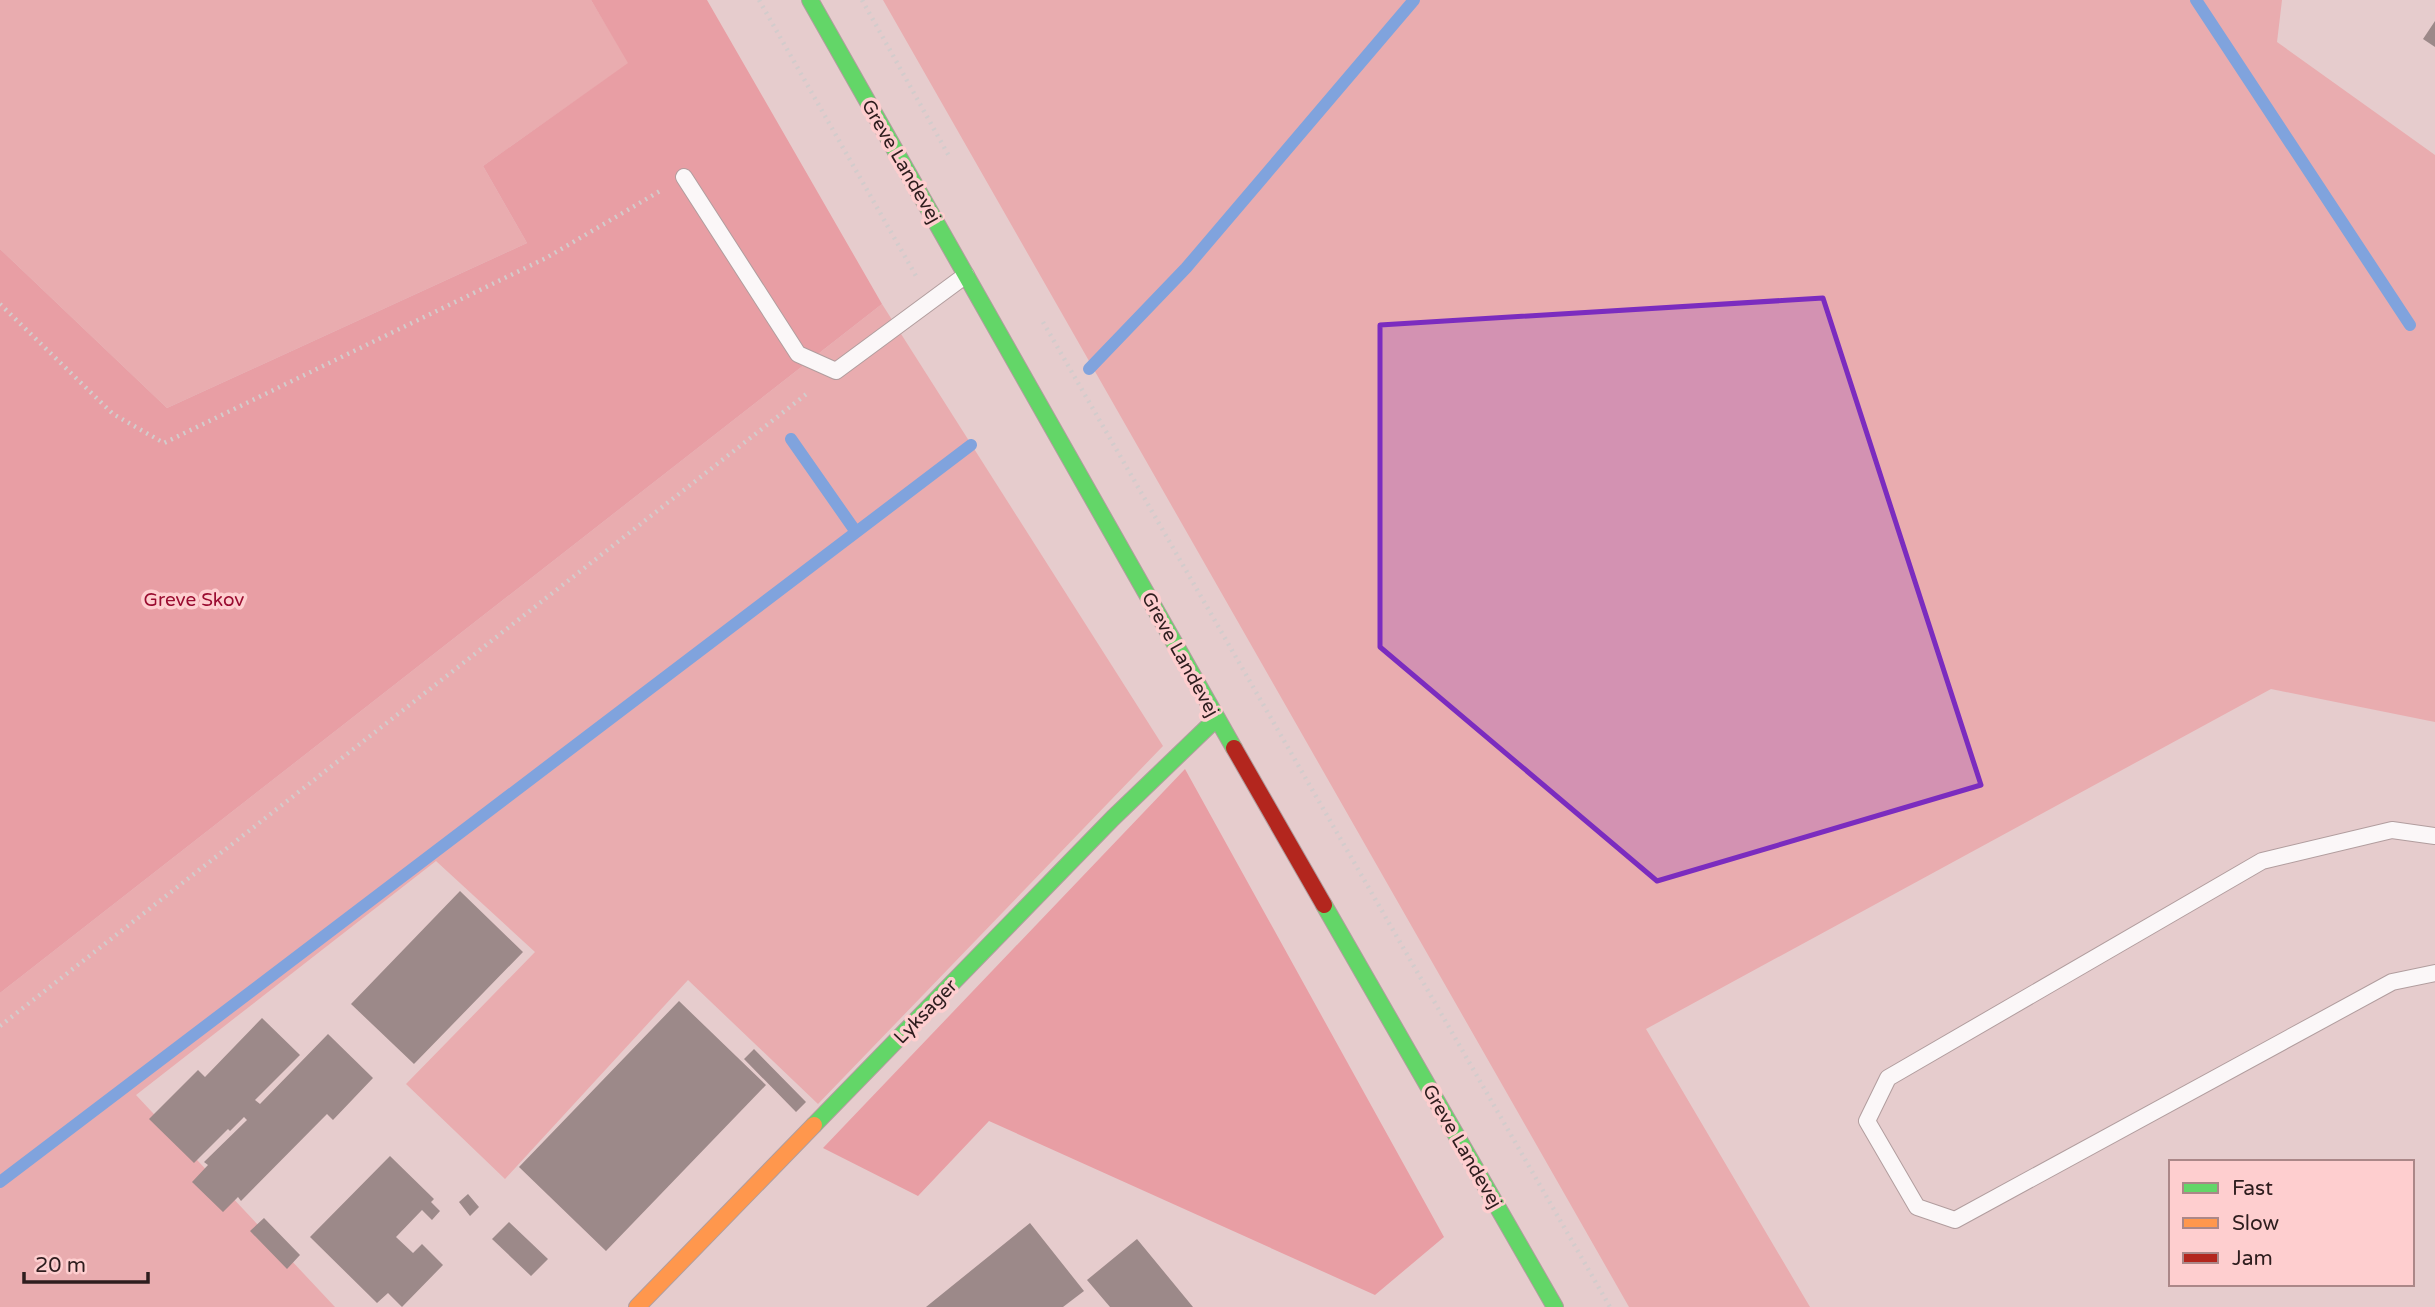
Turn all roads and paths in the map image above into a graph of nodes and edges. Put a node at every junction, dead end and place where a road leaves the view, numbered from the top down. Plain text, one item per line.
1 (810, 0) edge
2 (862, 0) edge
3 (953, 164) dead end
4 (684, 177) joint
5 (967, 275) junction
6 (0, 304) edge
7 (1041, 318) dead end
8 (836, 371) junction
9 (1217, 718) junction
10 (2435, 836) edge
11 (2435, 973) edge
12 (0, 1026) edge
13 (637, 1307) edge
14 (1555, 1307) edge
15 (1610, 1307) edge

1 - 5 street, Greve Landevej
2 - 3 path
4 - 6 path
4 - 8 lane
5 - 8 lane
5 - 9 street, Greve Landevej
7 - 15 path
8 - 12 path
9 - 13 street, Lyksager
9 - 14 street, Greve Landevej
10 - 11 lane

